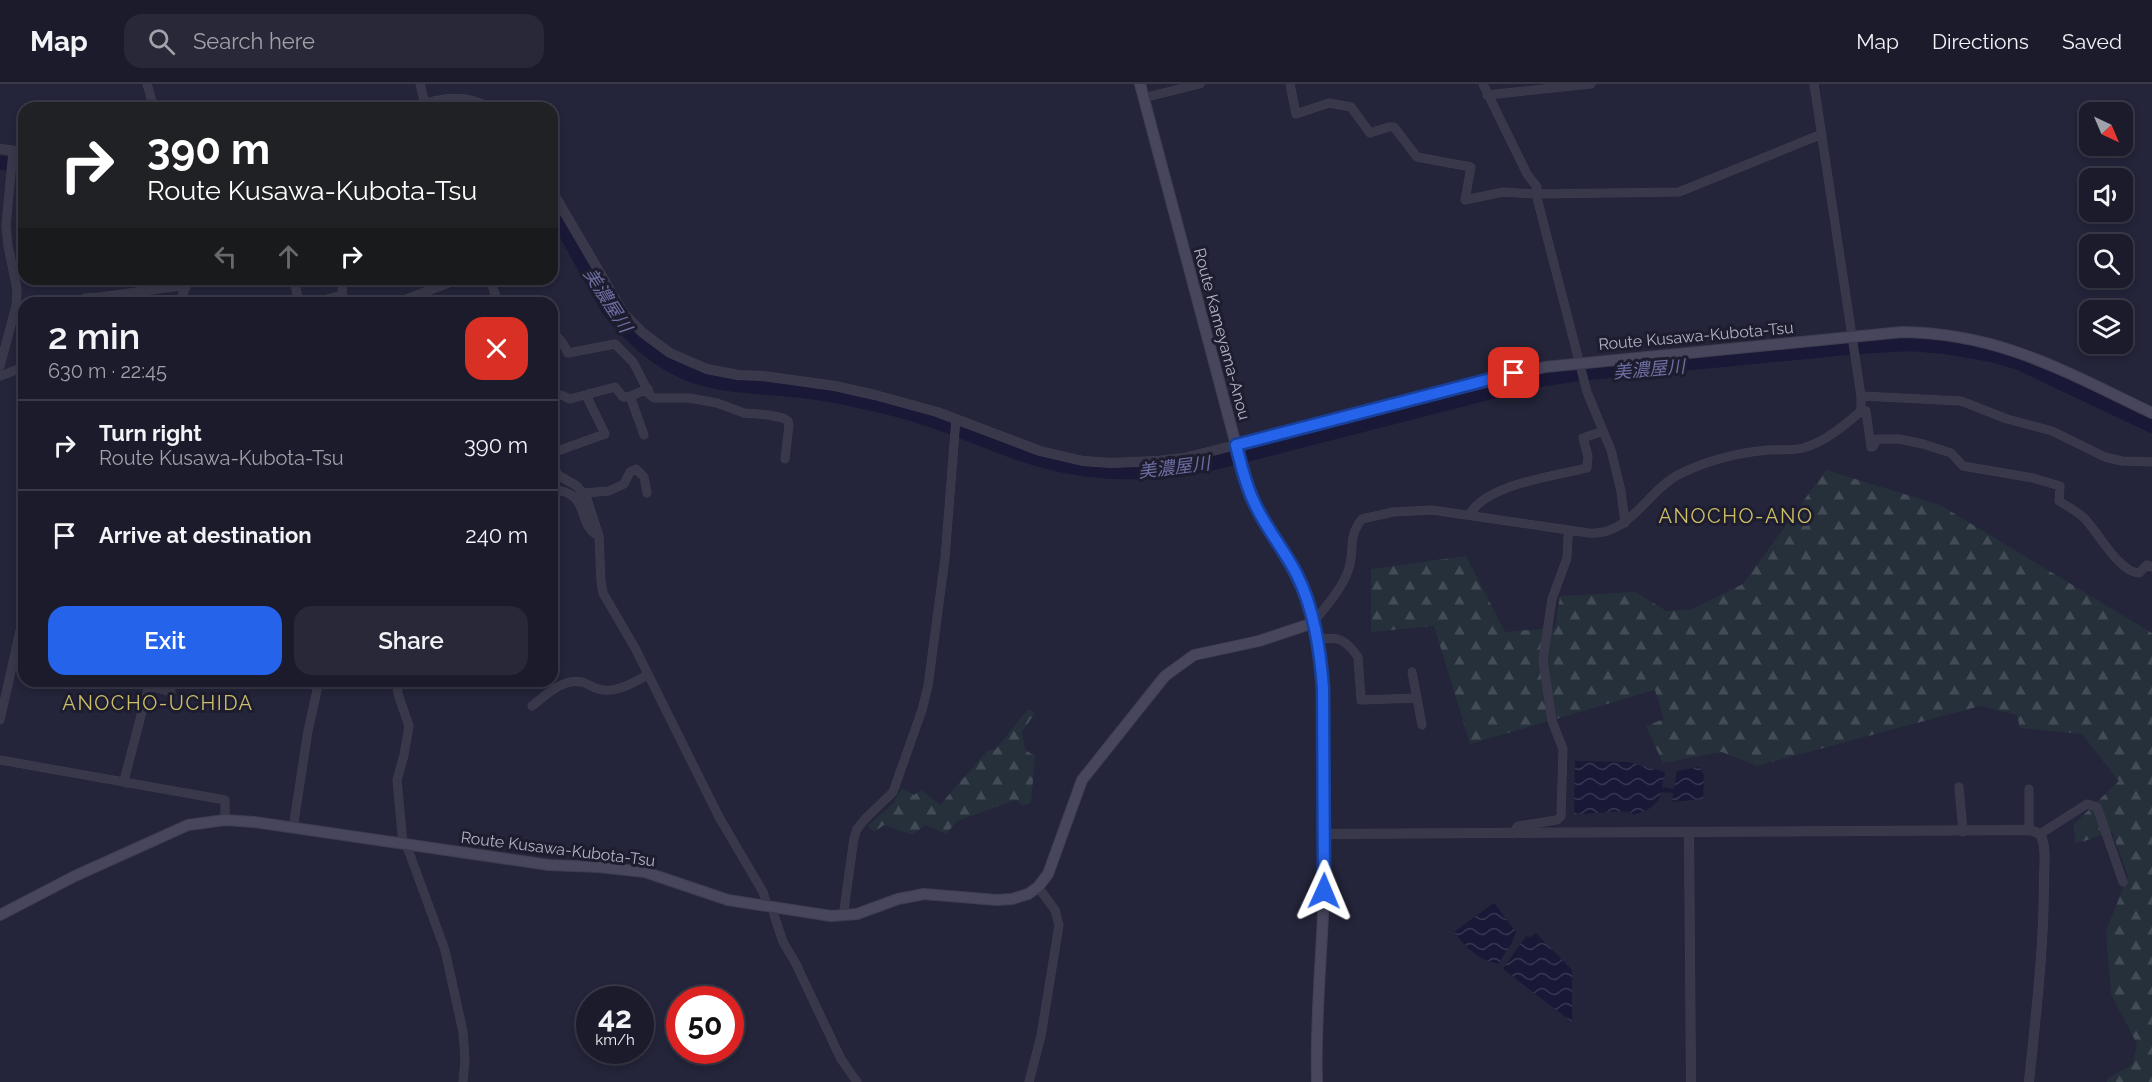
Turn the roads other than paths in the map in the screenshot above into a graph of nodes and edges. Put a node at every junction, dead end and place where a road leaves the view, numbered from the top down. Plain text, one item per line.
1 (147, 84) edge
2 (420, 84) edge
3 (1140, 84) edge
4 (1200, 84) edge
5 (1290, 84) edge
6 (1483, 84) edge
7 (1591, 84) edge
8 (1814, 84) edge
9 (1487, 94) junction
10 (1143, 98) junction
11 (152, 102) edge
12 (425, 102) edge
13 (436, 102) edge
14 (475, 102) edge
15 (1821, 134) junction
16 (0, 149) edge
17 (18, 153) edge
18 (13, 154) junction
19 (1536, 194) junction
20 (558, 202) edge
21 (174, 285) edge
22 (343, 285) edge
23 (444, 285) edge
24 (342, 294) junction
25 (116, 297) edge
26 (332, 297) edge
27 (344, 297) edge
28 (421, 297) edge
29 (16, 306) joint
30 (558, 338) edge
31 (1852, 339) junction
32 (1579, 364) junction
33 (0, 366) edge
34 (18, 369) edge
35 (0, 376) edge
36 (648, 389) junction
37 (590, 393) junction
38 (558, 395) edge
39 (630, 396) junction
40 (1861, 396) junction
41 (1862, 411) junction
42 (2152, 413) edge
43 (956, 422) junction
44 (1603, 431) junction
45 (644, 435) dead end
46 (1237, 447) junction
47 (558, 451) edge
48 (786, 459) dead end
49 (2152, 462) edge
50 (558, 475) edge
51 (558, 491) edge
52 (584, 493) junction
53 (647, 494) dead end
54 (1470, 514) junction
55 (1625, 523) junction
56 (1570, 530) junction
57 (599, 536) junction
58 (2152, 567) edge
59 (1313, 623) junction
60 (18, 635) edge
61 (1317, 640) junction
62 (1412, 672) dead end
63 (648, 675) junction
64 (149, 687) edge
65 (158, 687) edge
66 (318, 687) edge
67 (397, 687) edge
68 (558, 687) edge
69 (558, 687) edge
70 (3, 690) edge
71 (171, 692) dead end
72 (1418, 698) junction
73 (532, 706) dead end
74 (0, 720) edge
75 (1422, 725) dead end
76 (0, 760) edge
77 (126, 783) junction
78 (1959, 788) dead end
79 (2029, 789) dead end
80 (225, 820) junction
81 (293, 828) junction
82 (2029, 831) junction
83 (1963, 832) junction
84 (1325, 834) junction
85 (1512, 834) junction
86 (1689, 834) junction
87 (2040, 834) junction
88 (405, 844) junction
89 (2123, 882) dead end
90 (1038, 887) junction
91 (771, 906) junction
92 (0, 915) edge
93 (843, 916) junction
94 (463, 1082) edge
95 (857, 1082) edge
96 (1029, 1082) edge
97 (1317, 1082) edge
98 (1691, 1082) edge
99 (2029, 1082) edge

1 - 11 street
2 - 12 street
3 - 10 main road, Route Kameyama-Anou
4 - 10 street
5 - 19 street
6 - 9 street
7 - 9 street
8 - 15 street
9 - 19 street
10 - 46 main road, Route Kameyama-Anou
13 - 14 street
15 - 19 street
15 - 31 street
16 - 18 street
17 - 18 street
18 - 29 street
19 - 32 street
20 - 43 street
21 - 25 street
22 - 24 street
23 - 28 street
24 - 26 street
24 - 27 street
29 - 33 street
30 - 36 street
31 - 32 main road, Route Kusawa-Kubota-Tsu
31 - 40 street
31 - 42 main road, Route Kusawa-Kubota-Tsu
32 - 44 street
32 - 46 main road, Route Kusawa-Kubota-Tsu
34 - 35 street
36 - 39 street
36 - 48 street
37 - 38 street
37 - 39 street
37 - 47 street
39 - 45 street
40 - 41 street
40 - 49 street
41 - 55 street
41 - 58 street
43 - 46 street
43 - 93 street
44 - 54 street
44 - 55 street
46 - 59 main road, Route Kameyama-Anou
50 - 52 street
51 - 57 street
52 - 53 street
52 - 57 street
54 - 56 street
54 - 59 street
55 - 56 street
56 - 85 street
57 - 63 street
59 - 61 main road, Route Kameyama-Anou
59 - 90 main road
60 - 70 street
61 - 72 street
61 - 84 main road, Route Kameyama-Anou
62 - 72 street
63 - 69 street
63 - 91 street
64 - 77 street
65 - 71 street
66 - 81 street
67 - 88 street
68 - 73 street
70 - 74 street
72 - 75 street
76 - 77 street
77 - 80 street
78 - 83 street
79 - 82 street
80 - 81 main road, Route Kusawa-Kubota-Tsu
80 - 92 main road, Route Kusawa-Kubota-Tsu
81 - 88 main road, Route Kusawa-Kubota-Tsu
82 - 83 street
82 - 87 street
83 - 86 street
84 - 85 street
84 - 97 main road, Route Kameyama-Anou
85 - 86 street
86 - 98 street
87 - 89 street
87 - 99 street
88 - 91 main road, Route Kusawa-Kubota-Tsu
88 - 94 street
90 - 93 main road, Route Kusawa-Kubota-Tsu
90 - 96 street
91 - 93 main road, Route Kusawa-Kubota-Tsu
91 - 95 street

